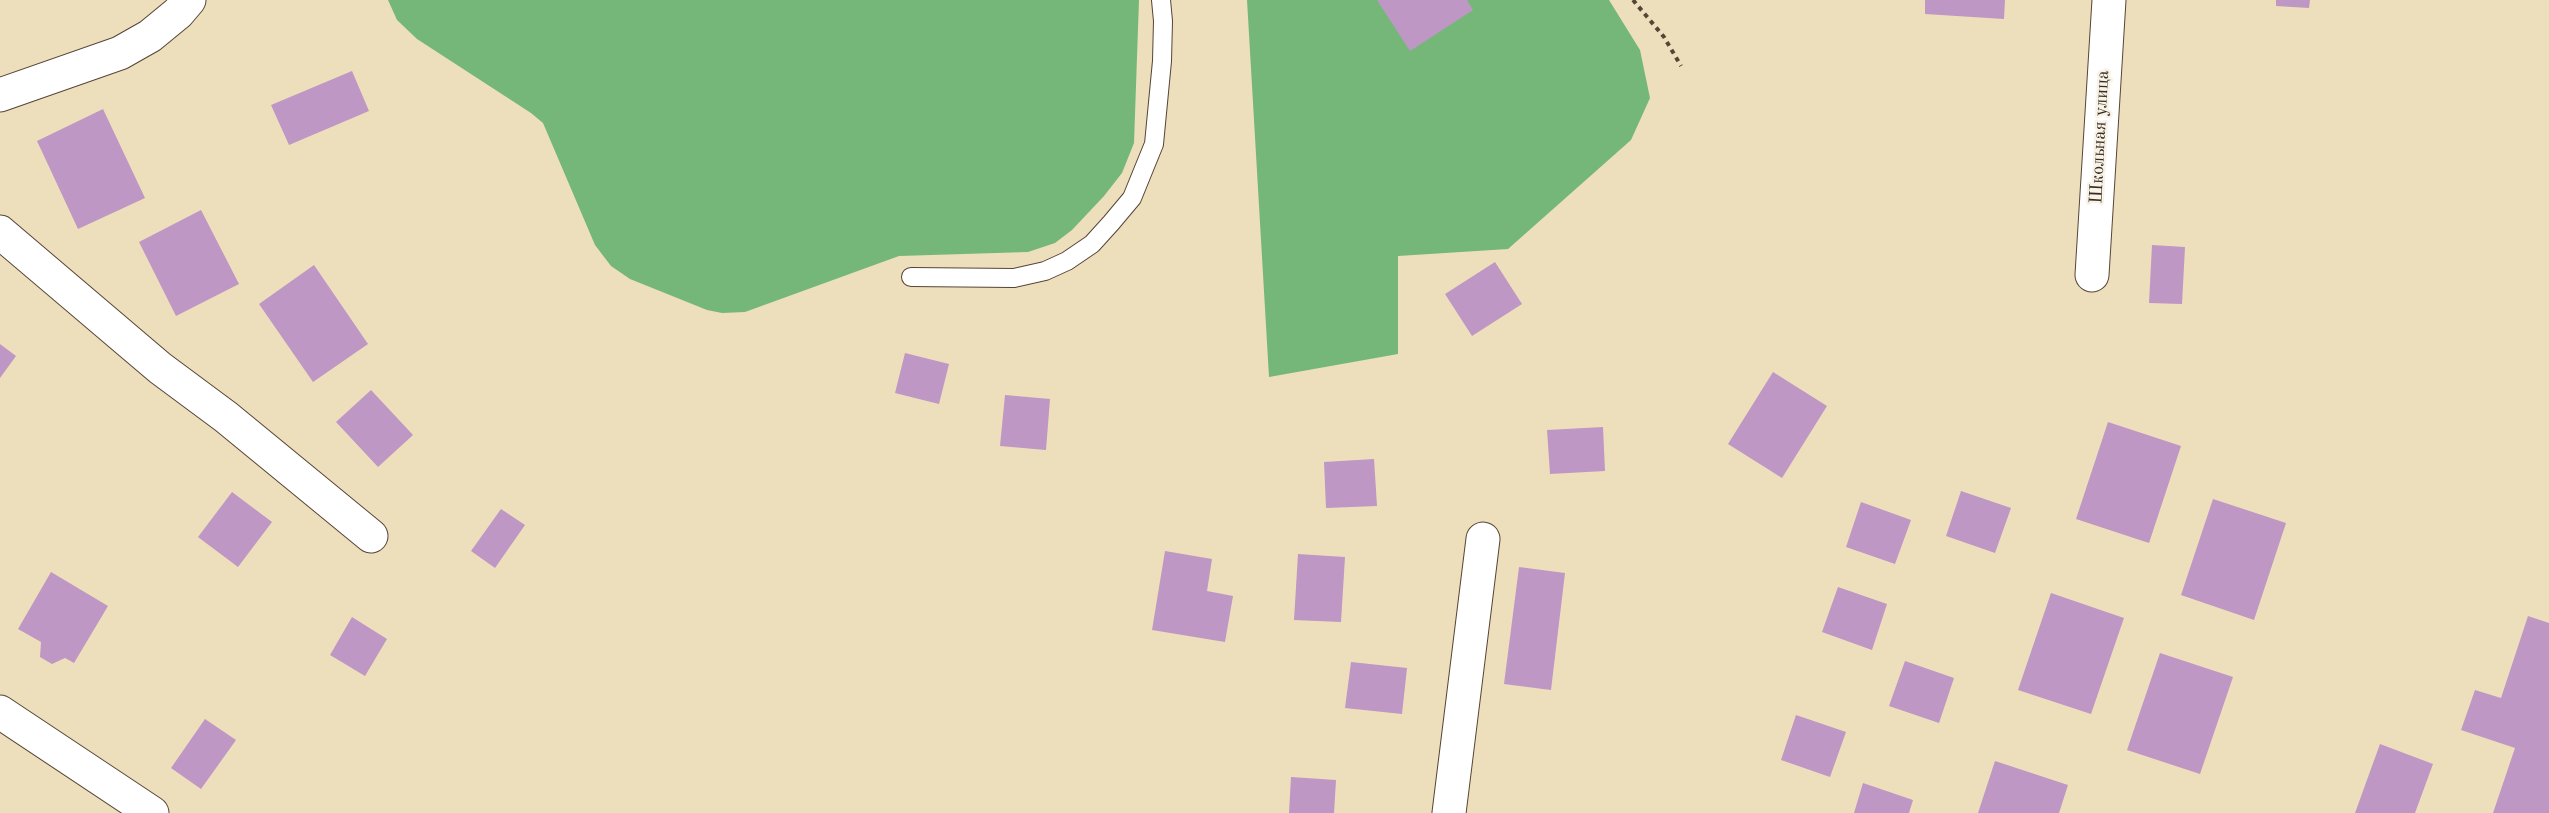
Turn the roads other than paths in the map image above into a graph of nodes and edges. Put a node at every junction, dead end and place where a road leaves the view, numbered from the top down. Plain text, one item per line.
1 (189, 0) edge
2 (1161, 0) edge
3 (2109, 0) edge
4 (0, 95) edge
5 (0, 232) edge
6 (2092, 275) dead end
7 (911, 277) dead end
8 (370, 536) dead end
9 (1483, 539) dead end
10 (0, 712) edge
11 (152, 813) edge
12 (1449, 813) edge

1 - 4 street
2 - 7 lane
3 - 6 street, Школьная улица
5 - 8 street
9 - 12 street
10 - 11 street

